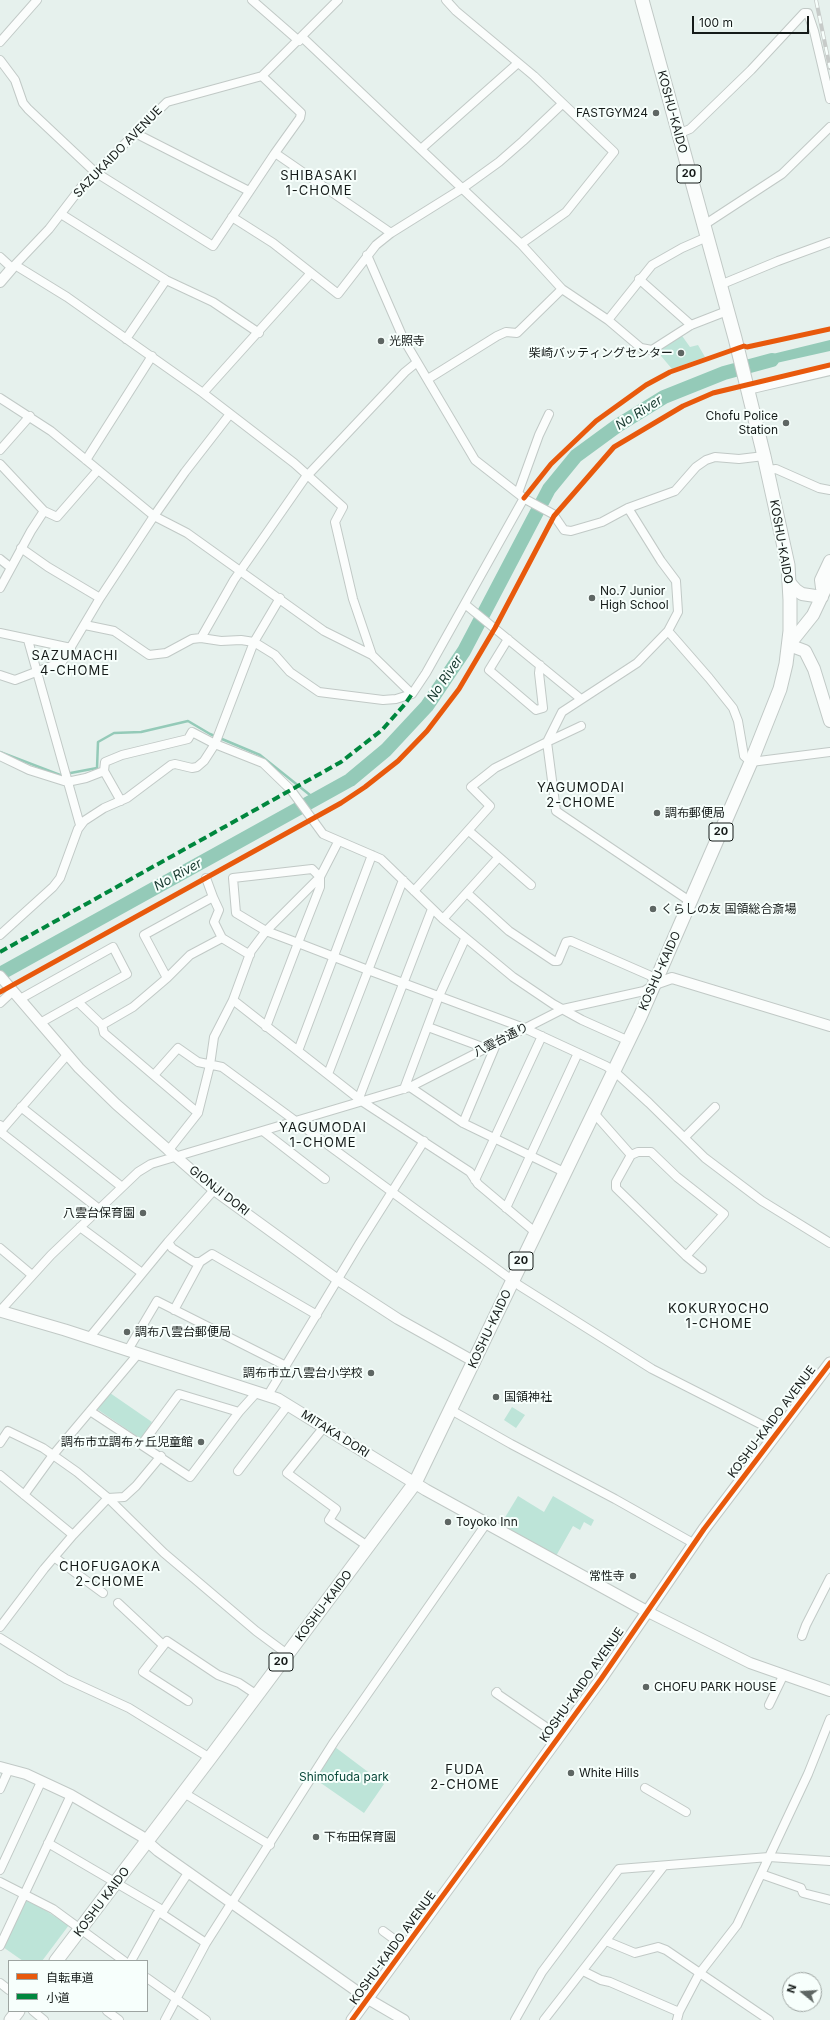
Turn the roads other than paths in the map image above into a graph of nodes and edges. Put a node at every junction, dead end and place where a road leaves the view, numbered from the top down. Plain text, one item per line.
1 (37, 0) edge
2 (252, 0) edge
3 (338, 0) edge
4 (446, 0) edge
5 (642, 0) edge
6 (300, 39) junction
7 (0, 42) edge
8 (0, 60) edge
9 (518, 63) junction
10 (262, 76) junction
11 (830, 98) edge
12 (562, 104) junction
13 (830, 127) edge
14 (135, 133) junction
15 (678, 134) junction
16 (421, 149) junction
17 (275, 153) junction
18 (95, 172) junction
19 (463, 188) junction
20 (249, 191) junction
21 (61, 214) junction
22 (232, 218) junction
23 (705, 231) junction
24 (391, 233) junction
25 (830, 242) edge
26 (521, 244) junction
27 (367, 255) junction
28 (0, 257) edge
29 (14, 266) junction
30 (311, 273) junction
31 (639, 279) junction
32 (166, 280) junction
33 (0, 282) edge
34 (720, 285) junction
35 (562, 289) junction
36 (727, 311) junction
37 (608, 320) junction
38 (691, 325) junction
39 (259, 333) junction
40 (126, 339) junction
41 (152, 356) junction
42 (416, 363) junction
43 (830, 371) edge
44 (428, 379) junction
45 (746, 386) junction
46 (203, 393) junction
47 (0, 398) edge
48 (230, 414) junction
49 (549, 414) dead end
50 (30, 416) junction
51 (0, 450) edge
52 (764, 456) junction
53 (86, 460) junction
54 (0, 464) edge
55 (98, 470) junction
56 (767, 470) junction
57 (308, 474) junction
58 (830, 490) edge
59 (522, 497) junction
60 (628, 508) junction
61 (44, 511) junction
62 (154, 516) junction
63 (21, 548) junction
64 (0, 559) edge
65 (830, 561) edge
66 (10, 567) junction
67 (241, 571) junction
68 (830, 579) edge
69 (789, 582) junction
70 (0, 588) edge
71 (100, 598) junction
72 (280, 598) junction
73 (823, 601) edge
74 (467, 606) junction
75 (85, 625) junction
76 (668, 631) junction
77 (0, 633) edge
78 (201, 638) junction
79 (508, 639) junction
80 (28, 640) junction
81 (254, 642) junction
82 (789, 645) junction
83 (71, 648) junction
84 (372, 655) junction
85 (540, 664) junction
86 (38, 672) junction
87 (0, 675) edge
88 (412, 694) junction
89 (581, 699) junction
90 (830, 721) edge
91 (581, 726) dead end
92 (547, 742) junction
93 (215, 744) junction
94 (830, 752) edge
95 (0, 756) edge
96 (752, 762) junction
97 (104, 772) junction
98 (67, 782) junction
99 (121, 801) junction
100 (80, 825) junction
101 (469, 830) junction
102 (338, 842) junction
103 (372, 855) junction
104 (498, 858) junction
105 (320, 877) junction
106 (206, 878) dead end
107 (403, 880) junction
108 (531, 885) dead end
109 (414, 891) junction
110 (467, 893) junction
111 (213, 897) junction
112 (691, 902) junction
113 (432, 909) junction
114 (443, 919) junction
115 (266, 931) junction
116 (0, 935) edge
117 (222, 938) junction
118 (464, 938) junction
119 (298, 943) junction
120 (250, 955) junction
121 (333, 957) junction
122 (368, 970) junction
123 (167, 978) junction
124 (653, 980) junction
125 (403, 983) junction
126 (10, 987) edge
127 (646, 994) junction
128 (439, 996) junction
129 (233, 1000) junction
130 (78, 1002) junction
131 (0, 1003) edge
132 (563, 1009) junction
133 (40, 1024) junction
134 (102, 1025) junction
135 (830, 1026) edge
136 (266, 1027) junction
137 (428, 1027) junction
138 (524, 1028) junction
139 (542, 1036) junction
140 (629, 1041) junction
141 (497, 1042) junction
142 (485, 1048) junction
143 (298, 1051) junction
144 (578, 1053) junction
145 (67, 1056) junction
146 (210, 1065) junction
147 (614, 1071) junction
148 (328, 1074) junction
149 (154, 1076) junction
150 (407, 1088) junction
151 (361, 1100) junction
152 (21, 1107) junction
153 (715, 1107) dead end
154 (593, 1112) junction
155 (198, 1113) junction
156 (296, 1122) junction
157 (463, 1123) junction
158 (1, 1129) edge
159 (263, 1131) junction
160 (685, 1137) junction
161 (495, 1138) junction
162 (424, 1141) junction
163 (172, 1154) junction
164 (631, 1155) junction
165 (530, 1156) junction
166 (564, 1172) junction
167 (325, 1179) dead end
168 (475, 1180) junction
169 (122, 1186) junction
170 (214, 1190) junction
171 (392, 1191) junction
172 (506, 1208) junction
173 (99, 1209) junction
174 (80, 1227) junction
175 (535, 1232) junction
176 (168, 1242) junction
177 (830, 1243) edge
178 (0, 1248) edge
179 (686, 1256) junction
180 (200, 1262) junction
181 (702, 1269) dead end
182 (142, 1273) junction
183 (32, 1275) junction
184 (338, 1280) junction
185 (512, 1280) junction
186 (174, 1310) junction
187 (0, 1311) edge
188 (317, 1315) junction
189 (89, 1338) junction
190 (133, 1352) junction
191 (475, 1362) junction
192 (830, 1363) edge
193 (286, 1366) junction
194 (257, 1392) junction
195 (268, 1395) junction
196 (288, 1405) junction
197 (451, 1410) junction
198 (90, 1411) junction
199 (239, 1412) junction
200 (324, 1427) junction
201 (776, 1432) junction
202 (0, 1443) edge
203 (142, 1444) junction
204 (53, 1455) junction
205 (160, 1456) junction
206 (238, 1471) dead end
207 (0, 1475) edge
208 (415, 1483) junction
209 (24, 1494) junction
210 (108, 1498) junction
211 (486, 1524) junction
212 (73, 1535) junction
213 (693, 1543) junction
214 (369, 1547) junction
215 (54, 1557) junction
216 (830, 1578) edge
217 (103, 1593) dead end
218 (118, 1603) dead end
219 (646, 1611) junction
220 (0, 1627) edge
221 (802, 1636) dead end
222 (0, 1638) edge
223 (164, 1645) junction
224 (287, 1654) junction
225 (783, 1676) junction
226 (830, 1691) edge
227 (497, 1692) dead end
228 (256, 1695) junction
229 (188, 1701) dead end
230 (769, 1705) dead end
231 (830, 1719) edge
232 (559, 1736) junction
233 (210, 1758) junction
234 (5, 1768) edge
235 (41, 1782) junction
236 (646, 1788) dead end
237 (0, 1789) edge
238 (184, 1793) junction
239 (71, 1795) junction
240 (686, 1812) dead end
241 (147, 1842) junction
242 (48, 1843) junction
243 (270, 1845) junction
244 (769, 1857) junction
245 (830, 1861) edge
246 (663, 1867) junction
247 (0, 1870) edge
248 (188, 1873) junction
249 (761, 1874) junction
250 (0, 1882) edge
251 (116, 1883) junction
252 (24, 1894) junction
253 (830, 1900) edge
254 (232, 1903) junction
255 (160, 1912) junction
256 (81, 1929) junction
257 (383, 1931) dead end
258 (606, 1941) junction
259 (206, 1944) junction
260 (0, 1946) edge
261 (406, 1948) junction
262 (57, 1960) edge
263 (123, 1960) edge
264 (133, 1960) edge
265 (583, 1971) junction
266 (699, 1974) junction
267 (148, 1979) edge
268 (0, 1983) edge
269 (8, 1989) edge
270 (177, 1998) junction
271 (368, 1999) junction
272 (17, 2012) edge
273 (34, 2012) edge
274 (108, 2012) edge
275 (678, 2016) edge
276 (11, 2020) edge
277 (44, 2020) edge
278 (119, 2020) edge
279 (165, 2020) edge
280 (206, 2020) edge
281 (352, 2020) edge
282 (404, 2020) edge
283 (515, 2020) edge
284 (544, 2020) edge
285 (768, 2020) edge

1 - 7 street
2 - 6 street
3 - 6 street, SAZUKAIDO AVENUE
4 - 9 street
5 - 15 highway, KOSHU-KAIDO / 20
6 - 10 street, SAZUKAIDO AVENUE
6 - 16 street
8 - 18 street
9 - 12 street
9 - 16 street
10 - 14 street, SAZUKAIDO AVENUE
10 - 17 street
11 - 15 street
12 - 19 street
12 - 26 street
13 - 23 street
14 - 18 street, SAZUKAIDO AVENUE
14 - 20 street
15 - 23 highway, KOSHU-KAIDO / 20
16 - 19 street
17 - 20 street
17 - 24 street
18 - 21 street, SAZUKAIDO AVENUE
18 - 22 street
19 - 24 street
19 - 26 street
20 - 22 street
21 - 29 street, SAZUKAIDO AVENUE
21 - 32 street
22 - 30 street
23 - 31 street
23 - 34 highway, KOSHU-KAIDO / 20
24 - 27 street
25 - 34 street
26 - 35 street
27 - 30 street
27 - 42 street
28 - 29 street
29 - 33 street
29 - 40 street
30 - 39 street
31 - 37 street
31 - 38 street
32 - 39 street
32 - 40 street
34 - 36 highway, KOSHU-KAIDO / 20
35 - 37 street
35 - 44 street
36 - 38 street
36 - 45 highway, KOSHU-KAIDO / 20
37 - 38 street
39 - 46 street
40 - 41 street
41 - 46 street
41 - 53 street
42 - 44 street
42 - 57 street
43 - 45 street
44 - 59 street
45 - 52 highway, KOSHU-KAIDO / 20
46 - 48 street
47 - 50 street
48 - 57 street
48 - 62 street
49 - 59 street
50 - 51 street
50 - 53 street
52 - 56 highway, KOSHU-KAIDO / 20
52 - 60 street
53 - 55 street
54 - 61 street
55 - 61 street
55 - 62 street
56 - 58 street
56 - 69 highway, KOSHU-KAIDO / 20
57 - 67 street
57 - 84 street
59 - 60 street
59 - 74 street
60 - 76 street
61 - 63 street
62 - 67 street
62 - 71 street
63 - 66 street
63 - 71 street
64 - 66 street
65 - 73 main road
66 - 70 street
67 - 72 street
67 - 78 street
68 - 73 main road
69 - 73 main road
69 - 82 highway, KOSHU-KAIDO / 20
71 - 75 street
72 - 81 street
72 - 84 street
73 - 82 main road
74 - 79 street
74 - 88 street
75 - 78 street
75 - 83 street
76 - 89 street
76 - 96 street
77 - 80 street
78 - 81 street
79 - 85 street
79 - 85 street
80 - 83 street
80 - 86 street
81 - 88 street
81 - 93 street
82 - 90 main road
82 - 96 highway, KOSHU-KAIDO / 20
83 - 86 street
84 - 88 street
85 - 89 street
86 - 87 street
86 - 98 street
89 - 92 street
91 - 92 street
92 - 101 street
92 - 112 street
93 - 97 street
93 - 99 street
93 - 102 street
94 - 96 street
95 - 98 street
96 - 112 highway, KOSHU-KAIDO / 20
97 - 98 street
97 - 99 street
98 - 100 street
99 - 100 street
100 - 116 street
101 - 104 street
101 - 109 street
102 - 103 street
102 - 105 street
103 - 107 street
103 - 121 street
104 - 108 street
104 - 110 street
105 - 115 street
105 - 115 street
105 - 119 street
106 - 111 street
107 - 109 street
107 - 122 street
109 - 113 street
110 - 114 street
110 - 124 street
111 - 117 street
111 - 123 street
112 - 124 highway, KOSHU-KAIDO / 20
113 - 114 street
113 - 125 street
114 - 118 street
115 - 119 street
115 - 120 street
117 - 120 street
117 - 123 street
118 - 128 street
118 - 132 street
119 - 121 street
119 - 136 street
120 - 129 street
121 - 122 street
121 - 143 street
122 - 125 street
122 - 148 street
123 - 134 street
124 - 127 highway, KOSHU-KAIDO / 20
124 - 135 street
125 - 128 street
125 - 151 street
126 - 130 street
126 - 131 street
126 - 133 street, GIONJI DORI
127 - 132 street, 八雲台通り
127 - 140 highway, KOSHU-KAIDO / 20
128 - 137 street
128 - 138 street
129 - 136 street
129 - 146 street
130 - 133 street
130 - 134 street
132 - 138 street, 八雲台通り
132 - 140 street
133 - 145 street, GIONJI DORI
134 - 149 street
136 - 143 street
137 - 142 street
137 - 150 street
138 - 139 street
138 - 141 street, 八雲台通り
139 - 144 street
139 - 161 street
140 - 147 highway, KOSHU-KAIDO / 20
141 - 142 street, 八雲台通り
141 - 157 street
142 - 150 street, 八雲台通り
143 - 148 street
144 - 147 street
144 - 165 street
145 - 152 street
145 - 163 street, GIONJI DORI
146 - 149 street
146 - 155 street
146 - 156 street
147 - 154 highway, KOSHU-KAIDO / 20
147 - 160 street
148 - 151 street
149 - 155 street
150 - 151 street, 八雲台通り
150 - 157 street
151 - 156 street, 八雲台通り
151 - 162 street
152 - 158 street
152 - 169 street
153 - 160 street
154 - 164 street
154 - 166 highway, KOSHU-KAIDO / 20
155 - 163 street
156 - 159 street, 八雲台通り
156 - 171 street
157 - 161 street
158 - 173 street
159 - 163 street, 八雲台通り
159 - 167 street
160 - 177 street
161 - 165 street
161 - 168 street
162 - 168 street
162 - 171 street
163 - 169 street, 八雲台通り
163 - 170 street, GIONJI DORI
164 - 179 street
164 - 179 street
165 - 166 street
165 - 172 street
166 - 175 highway, KOSHU-KAIDO / 20
168 - 172 street
169 - 173 street, 八雲台通り
170 - 176 street
170 - 184 street, GIONJI DORI
171 - 184 street
171 - 185 street
172 - 175 street
173 - 174 street, 八雲台通り
174 - 182 street
174 - 183 street, 八雲台通り
175 - 185 highway, KOSHU-KAIDO / 20
176 - 180 street
176 - 182 street
178 - 183 street
179 - 181 street
180 - 186 street
180 - 188 street
182 - 189 street
183 - 187 street, 八雲台通り
184 - 188 street
184 - 191 street, GIONJI DORI
185 - 191 highway, KOSHU-KAIDO / 20
185 - 201 street
186 - 190 street
186 - 193 street
187 - 189 main road, MITAKA DORI
188 - 193 street
189 - 190 main road, MITAKA DORI
190 - 194 main road, MITAKA DORI
190 - 198 street
191 - 197 highway, KOSHU-KAIDO / 20
192 - 201 main road, KOSHU-KAIDO AVENUE
193 - 195 street
194 - 195 main road, MITAKA DORI
194 - 199 street
195 - 196 main road, MITAKA DORI
196 - 200 main road, MITAKA DORI
196 - 206 street
197 - 208 highway, KOSHU-KAIDO / 20
197 - 213 street
198 - 203 street
198 - 204 street
199 - 203 street
199 - 205 street
200 - 208 main road, MITAKA DORI
200 - 214 street
201 - 213 main road, KOSHU-KAIDO AVENUE
202 - 204 street
203 - 205 street
204 - 209 street
204 - 210 street
205 - 210 street
207 - 209 street
208 - 211 main road, MITAKA DORI
208 - 214 highway, KOSHU-KAIDO / 20
209 - 212 street
210 - 212 street
210 - 224 street
211 - 219 main road, MITAKA DORI
211 - 243 street
212 - 215 street
213 - 219 main road, KOSHU-KAIDO AVENUE
214 - 224 highway, KOSHU-KAIDO / 20
215 - 217 street
215 - 220 street
216 - 221 street
218 - 223 street
219 - 225 street
219 - 232 main road, KOSHU-KAIDO AVENUE
222 - 233 street
223 - 228 street
223 - 229 street
224 - 228 highway, KOSHU-KAIDO / 20
225 - 226 street
225 - 230 street
227 - 232 street
228 - 233 highway, KOSHU-KAIDO / 20
231 - 244 street
232 - 261 main road, KOSHU-KAIDO AVENUE
233 - 238 highway, KOSHU-KAIDO / 20
234 - 235 street
234 - 237 street
235 - 239 street
235 - 247 street
236 - 240 street
238 - 241 highway, KOSHU-KAIDO / 20
238 - 243 street
239 - 241 street
239 - 242 street
241 - 248 street
241 - 251 highway, KOSHU KAIDO / 20
242 - 251 street
242 - 252 street
243 - 254 street
244 - 245 street
244 - 246 street
244 - 249 street
246 - 258 street
246 - 283 street
248 - 254 street
248 - 255 street
249 - 253 street
249 - 266 street
250 - 252 street
251 - 255 street
251 - 256 highway, KOSHU KAIDO / 20
252 - 256 street
252 - 260 street
254 - 259 street
254 - 271 street
255 - 259 street
255 - 264 street
256 - 262 highway, KOSHU KAIDO / 20
256 - 263 street
257 - 261 street
258 - 265 street
258 - 266 street
259 - 270 street
261 - 271 main road, KOSHU-KAIDO AVENUE
265 - 275 street
265 - 284 street
266 - 275 street
266 - 285 street
267 - 270 street
268 - 269 street
270 - 279 street
270 - 280 street
271 - 281 main road, KOSHU-KAIDO AVENUE
271 - 282 street
272 - 276 highway
273 - 277 street
274 - 278 street

